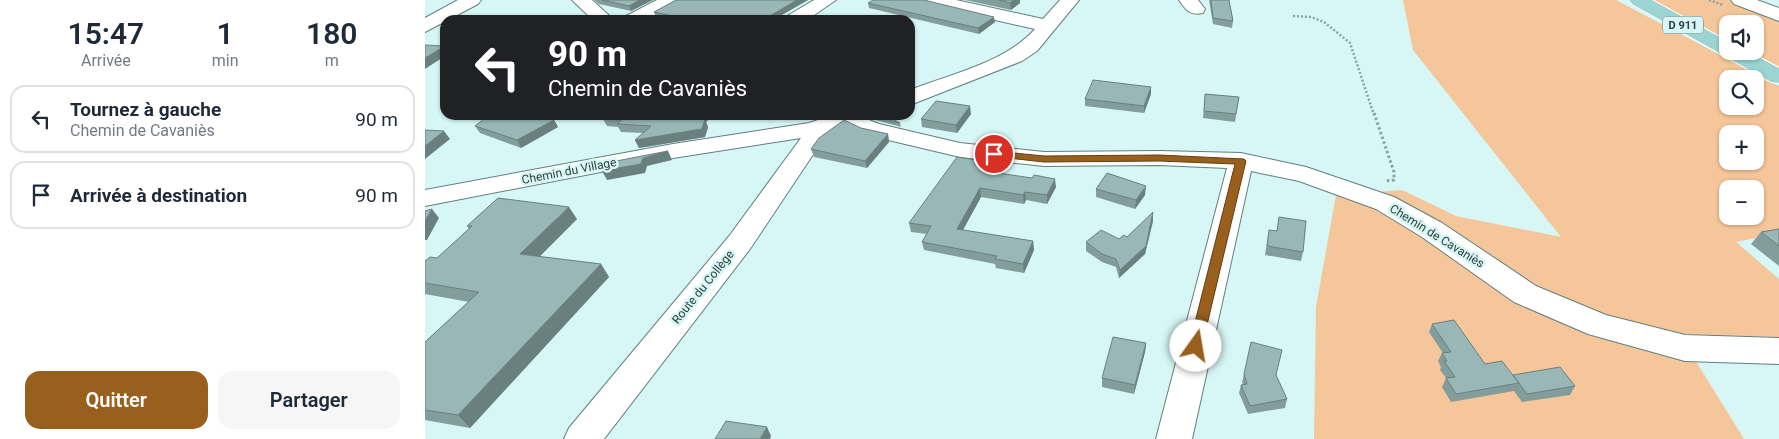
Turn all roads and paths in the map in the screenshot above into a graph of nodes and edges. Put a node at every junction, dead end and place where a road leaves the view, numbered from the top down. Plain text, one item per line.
1 (472, 0) edge
2 (581, 0) edge
3 (671, 0) edge
4 (827, 0) edge
5 (931, 0) edge
6 (1070, 0) edge
7 (1638, 0) edge
8 (1740, 0) edge
9 (445, 15) edge
10 (598, 15) edge
11 (642, 15) edge
12 (802, 15) edge
13 (1779, 15) edge
14 (1293, 16) dead end
15 (440, 18) edge
16 (425, 26) edge
17 (1048, 26) junction
18 (1719, 45) edge
19 (1748, 60) edge
20 (1779, 77) edge
21 (915, 96) edge
22 (835, 120) edge
23 (1241, 161) junction
24 (1384, 181) dead end
25 (425, 198) edge
26 (1779, 351) edge
27 (582, 439) edge
28 (1174, 439) edge

1 - 9 street
2 - 10 street
3 - 11 street
4 - 12 street
5 - 17 street
6 - 17 street
7 - 18 main road, D 911
8 - 13 street
14 - 24 path
15 - 16 street
17 - 21 street
19 - 20 main road
22 - 23 street, Chemin de Cavaniès
22 - 25 street, Chemin du Village
22 - 27 street, Route du Collège
23 - 26 street, Chemin de Cavaniès
23 - 28 street

